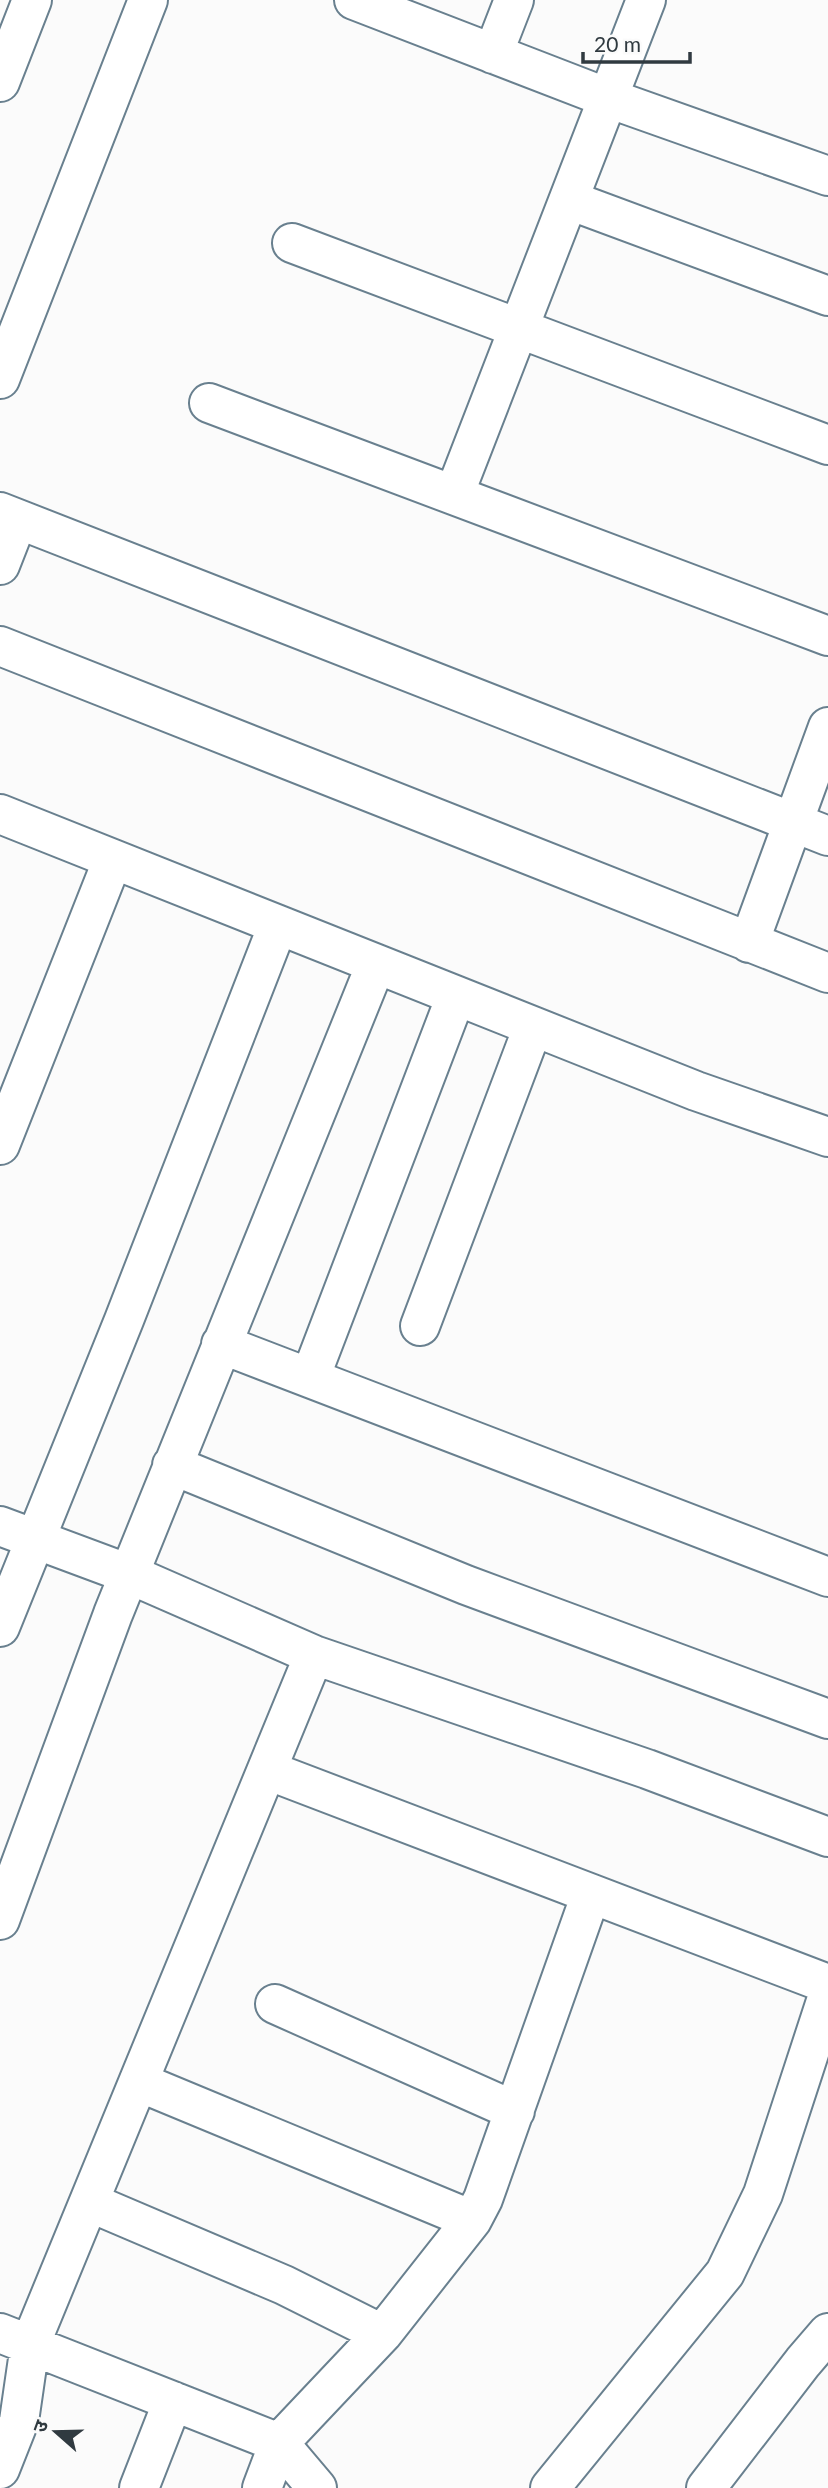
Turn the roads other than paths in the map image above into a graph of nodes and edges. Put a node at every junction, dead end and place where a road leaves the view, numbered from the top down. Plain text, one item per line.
1 (32, 0) edge
2 (148, 0) edge
3 (354, 0) edge
4 (514, 0) edge
5 (646, 0) edge
6 (493, 54) junction
7 (0, 82) edge
8 (608, 98) junction
9 (828, 176) edge
10 (569, 200) junction
11 (292, 243) dead end
12 (828, 296) edge
13 (519, 329) junction
14 (0, 379) edge
15 (209, 403) dead end
16 (828, 445) edge
17 (454, 495) junction
18 (9, 515) edge
19 (0, 565) edge
20 (828, 636) edge
21 (0, 646) edge
22 (828, 727) edge
23 (0, 814) edge
24 (793, 823) junction
25 (828, 836) edge
26 (113, 859) junction
27 (278, 925) junction
28 (749, 943) junction
29 (376, 964) junction
30 (828, 974) edge
31 (456, 996) junction
32 (533, 1027) junction
33 (828, 1137) edge
34 (0, 1145) edge
35 (420, 1325) dead end
36 (221, 1345) junction
37 (310, 1378) junction
38 (172, 1465) junction
39 (0, 1526) edge
40 (35, 1540) junction
41 (129, 1574) junction
42 (828, 1577) edge
43 (0, 1627) edge
44 (314, 1655) junction
45 (828, 1719) edge
46 (267, 1770) junction
47 (828, 1837) edge
48 (591, 1894) junction
49 (0, 1920) edge
50 (828, 1984) edge
51 (828, 1995) edge
52 (275, 2004) dead end
53 (139, 2081) junction
54 (515, 2112) junction
55 (89, 2202) junction
56 (472, 2220) junction
57 (828, 2333) edge
58 (382, 2334) junction
59 (15, 2339) edge
60 (173, 2401) junction
61 (279, 2443) junction
62 (0, 2469) edge
63 (139, 2488) edge
64 (262, 2488) edge
65 (317, 2488) edge
66 (550, 2488) edge
67 (706, 2488) edge

1 - 7 street
2 - 14 street
3 - 6 street
4 - 6 street
5 - 8 street
6 - 8 street
8 - 9 street
8 - 10 street
10 - 12 street
10 - 13 street
11 - 13 street
13 - 16 street
13 - 17 street
15 - 17 street
17 - 20 street
18 - 19 street
18 - 24 street
21 - 28 street
22 - 24 street
23 - 26 street
24 - 25 street
24 - 28 street
26 - 27 street
26 - 34 street
27 - 29 street
27 - 40 street
28 - 30 street
29 - 31 street
29 - 36 street
31 - 32 street
31 - 37 street
32 - 33 street
32 - 35 street
36 - 37 street
36 - 38 street
37 - 42 street
38 - 41 street
38 - 45 street
39 - 40 street
40 - 41 street
40 - 43 street
41 - 44 street
41 - 49 street
44 - 46 street
44 - 47 street
46 - 48 street
46 - 53 street
48 - 50 street
48 - 54 street
51 - 66 street
52 - 54 street
53 - 55 street
53 - 56 street
54 - 56 street
55 - 58 street
55 - 59 street
56 - 58 street
57 - 67 street
58 - 61 street
59 - 60 street
59 - 62 street
60 - 61 street
60 - 63 street
61 - 64 street
61 - 65 street

